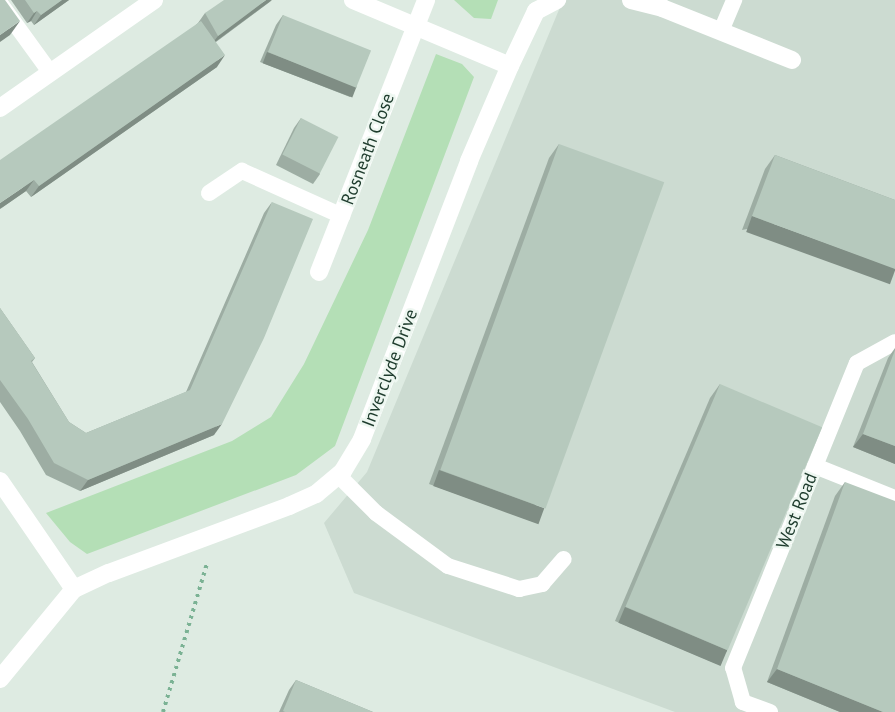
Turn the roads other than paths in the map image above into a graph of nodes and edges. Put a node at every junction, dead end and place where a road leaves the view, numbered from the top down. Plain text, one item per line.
1 (154, 0) edge
2 (352, 0) edge
3 (426, 0) edge
4 (557, 0) edge
5 (631, 0) edge
6 (734, 0) edge
7 (0, 3) edge
8 (417, 26) junction
9 (721, 31) junction
10 (792, 60) dead end
11 (510, 66) junction
12 (50, 72) junction
13 (0, 108) edge
14 (209, 194) dead end
15 (342, 216) junction
16 (319, 272) dead end
17 (895, 342) edge
18 (815, 466) junction
19 (338, 475) junction
20 (0, 481) edge
21 (895, 498) edge
22 (564, 559) dead end
23 (74, 589) junction
24 (0, 679) edge
25 (770, 712) edge

1 - 12 street
2 - 8 street
3 - 8 street, Rosneath Close
4 - 11 street, Inverclyde Drive
5 - 9 street
6 - 9 lane
7 - 12 lane
8 - 11 street
8 - 15 street, Rosneath Close
9 - 10 street
11 - 19 street, Inverclyde Drive
12 - 13 street
14 - 15 lane
15 - 16 street, Rosneath Close
17 - 18 lane, West Road
18 - 21 lane
18 - 25 lane, West Road
19 - 22 lane
19 - 23 street, Inverclyde Drive
20 - 23 street
23 - 24 street

